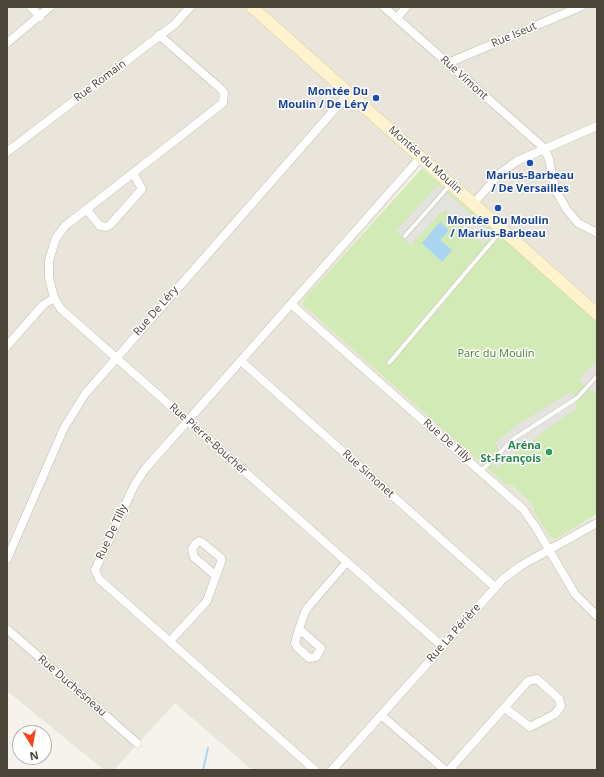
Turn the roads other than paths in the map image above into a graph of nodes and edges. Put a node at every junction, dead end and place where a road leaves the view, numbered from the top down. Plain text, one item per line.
1 (31, 7) edge
2 (50, 7) edge
3 (190, 7) edge
4 (252, 7) edge
5 (384, 7) edge
6 (406, 7) edge
7 (580, 7) edge
8 (40, 17) junction
9 (397, 18) junction
10 (160, 35) junction
11 (7, 43) edge
12 (448, 63) junction
13 (349, 93) junction
14 (597, 126) edge
15 (544, 148) junction
16 (7, 152) edge
17 (421, 157) junction
18 (133, 173) junction
19 (451, 184) junction
20 (474, 203) junction
21 (86, 209) junction
22 (503, 230) junction
23 (597, 233) edge
24 (405, 236) dead end
25 (54, 298) junction
26 (292, 304) junction
27 (597, 314) edge
28 (7, 346) edge
29 (116, 358) junction
30 (241, 361) junction
31 (389, 363) dead end
32 (597, 376) edge
33 (187, 421) junction
34 (481, 471) junction
35 (597, 522) edge
36 (549, 550) junction
37 (7, 559) edge
38 (347, 562) junction
39 (216, 576) dead end
40 (495, 587) junction
41 (597, 616) edge
42 (7, 629) edge
43 (300, 629) dead end
44 (170, 641) junction
45 (442, 646) junction
46 (505, 708) junction
47 (381, 715) junction
48 (137, 743) dead end
49 (314, 770) edge
50 (332, 770) edge
51 (445, 770) edge
52 (450, 770) edge

1 - 8 street
2 - 8 street
3 - 10 street, Rue Romain
4 - 13 street, Montée du Moulin
5 - 9 street, Rue Vimont
6 - 9 street
7 - 12 street, Rue Iseut
8 - 11 street
9 - 12 street, Rue Vimont
10 - 16 street, Rue Romain
10 - 18 street, Rue Pierre-Boucher
12 - 15 street, Rue Vimont
13 - 17 street, Montée du Moulin
13 - 29 street, Rue De Léry
14 - 15 street
15 - 20 street
15 - 23 street
17 - 19 street, Montée du Moulin
17 - 26 street, Rue De Tilly
18 - 21 street, Rue Pierre-Boucher
18 - 21 street
19 - 20 street, Montée du Moulin
19 - 24 lane
20 - 22 street, Montée du Moulin
21 - 25 street, Rue Pierre-Boucher
22 - 27 street, Montée du Moulin
22 - 31 lane
25 - 28 street
25 - 29 street, Rue Pierre-Boucher
26 - 30 street, Rue De Tilly
26 - 34 street, Rue De Tilly
29 - 33 street, Rue Pierre-Boucher
29 - 37 street, Rue De Léry
30 - 33 street, Rue De Tilly
30 - 40 street, Rue Simonet
32 - 34 lane
33 - 38 street, Rue Pierre-Boucher
33 - 44 street, Rue De Tilly
34 - 36 street, Rue De Tilly
35 - 36 street, Rue La Périère
36 - 40 street, Rue La Périère
36 - 41 street, Rue De Tilly
38 - 43 street
38 - 45 street, Rue Pierre-Boucher
39 - 44 street
40 - 45 street, Rue La Périère
42 - 48 street, Rue Duchesneau
44 - 49 street, Rue De Tilly
45 - 47 street, Rue La Périère
46 - 46 street
46 - 52 street
47 - 50 street, Rue La Périère
47 - 51 street

